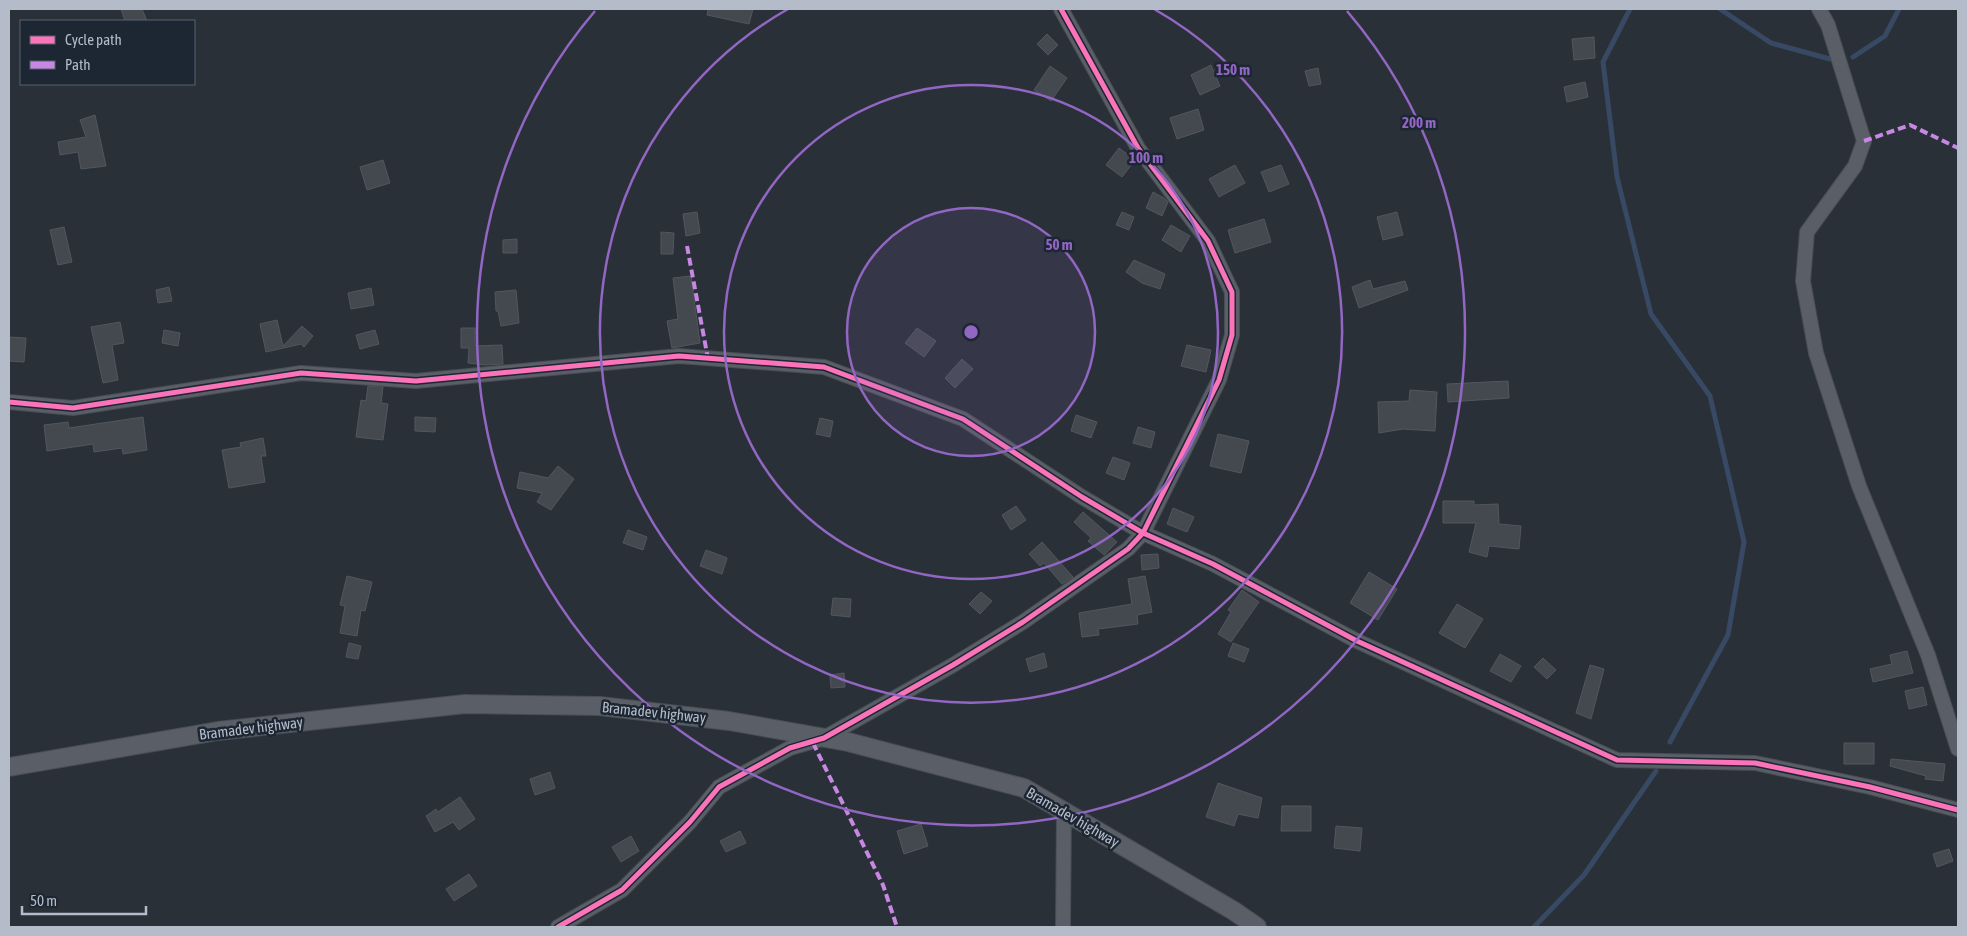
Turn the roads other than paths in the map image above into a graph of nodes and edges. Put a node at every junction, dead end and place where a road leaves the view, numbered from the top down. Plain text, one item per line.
1 (1061, 9) edge
2 (1820, 9) edge
3 (9, 402) edge
4 (1143, 534) junction
5 (824, 738) junction
6 (1958, 749) edge
7 (9, 767) edge
8 (1958, 810) edge
9 (1064, 812) junction
10 (558, 927) edge
11 (1063, 927) edge
12 (1257, 927) edge

1 - 4 street
2 - 6 street
3 - 4 street
4 - 5 street
4 - 8 street
5 - 7 street, Bramadev highway
5 - 9 street, Bramadev highway
5 - 10 street
9 - 11 street
9 - 12 street, Bramadev highway

